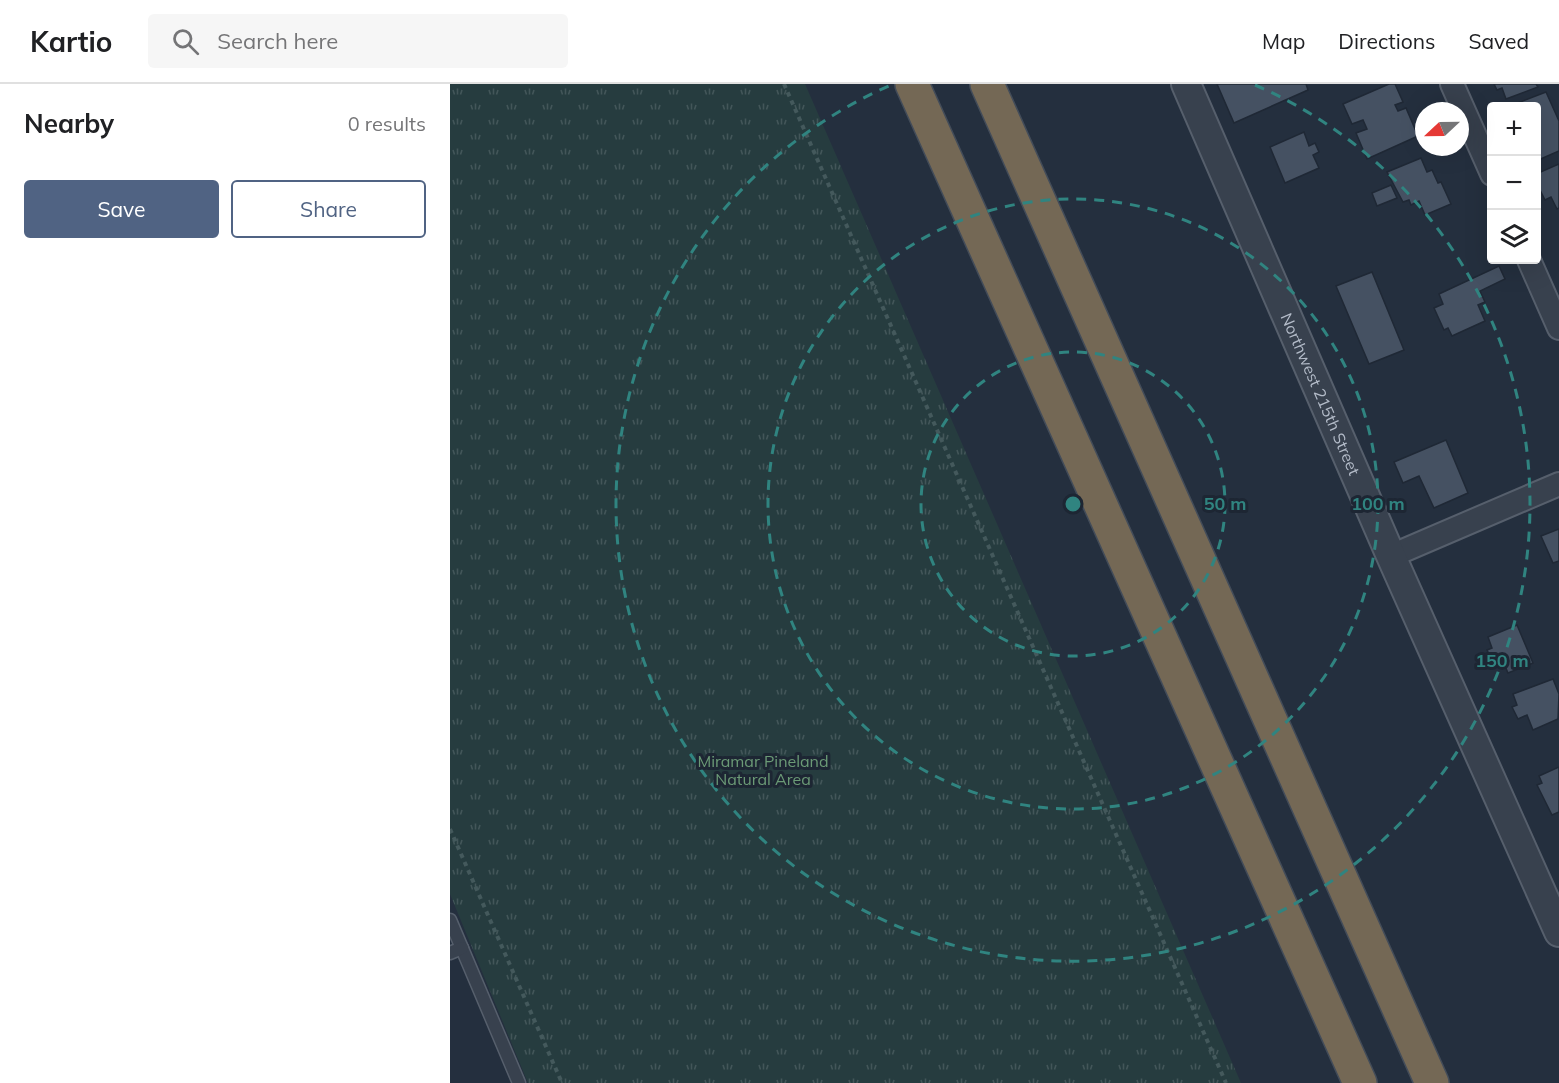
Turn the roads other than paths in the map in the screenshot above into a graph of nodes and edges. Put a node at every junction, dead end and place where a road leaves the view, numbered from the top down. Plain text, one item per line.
1 (912, 84) edge
2 (987, 84) edge
3 (1186, 84) edge
4 (1452, 84) edge
5 (1487, 165) edge
6 (1531, 264) edge
7 (1559, 328) edge
8 (1559, 484) edge
9 (1391, 556) junction
10 (450, 920) edge
11 (1559, 932) edge
12 (462, 948) junction
13 (450, 953) edge
14 (519, 1083) edge
15 (1360, 1083) edge
16 (1432, 1083) edge

1 - 15 highway
2 - 16 highway
3 - 9 street, Northwest 215th Street
4 - 5 street
6 - 7 street
8 - 9 street
9 - 11 street, Northwest 215th Street
10 - 12 lane
12 - 13 lane
12 - 14 lane

